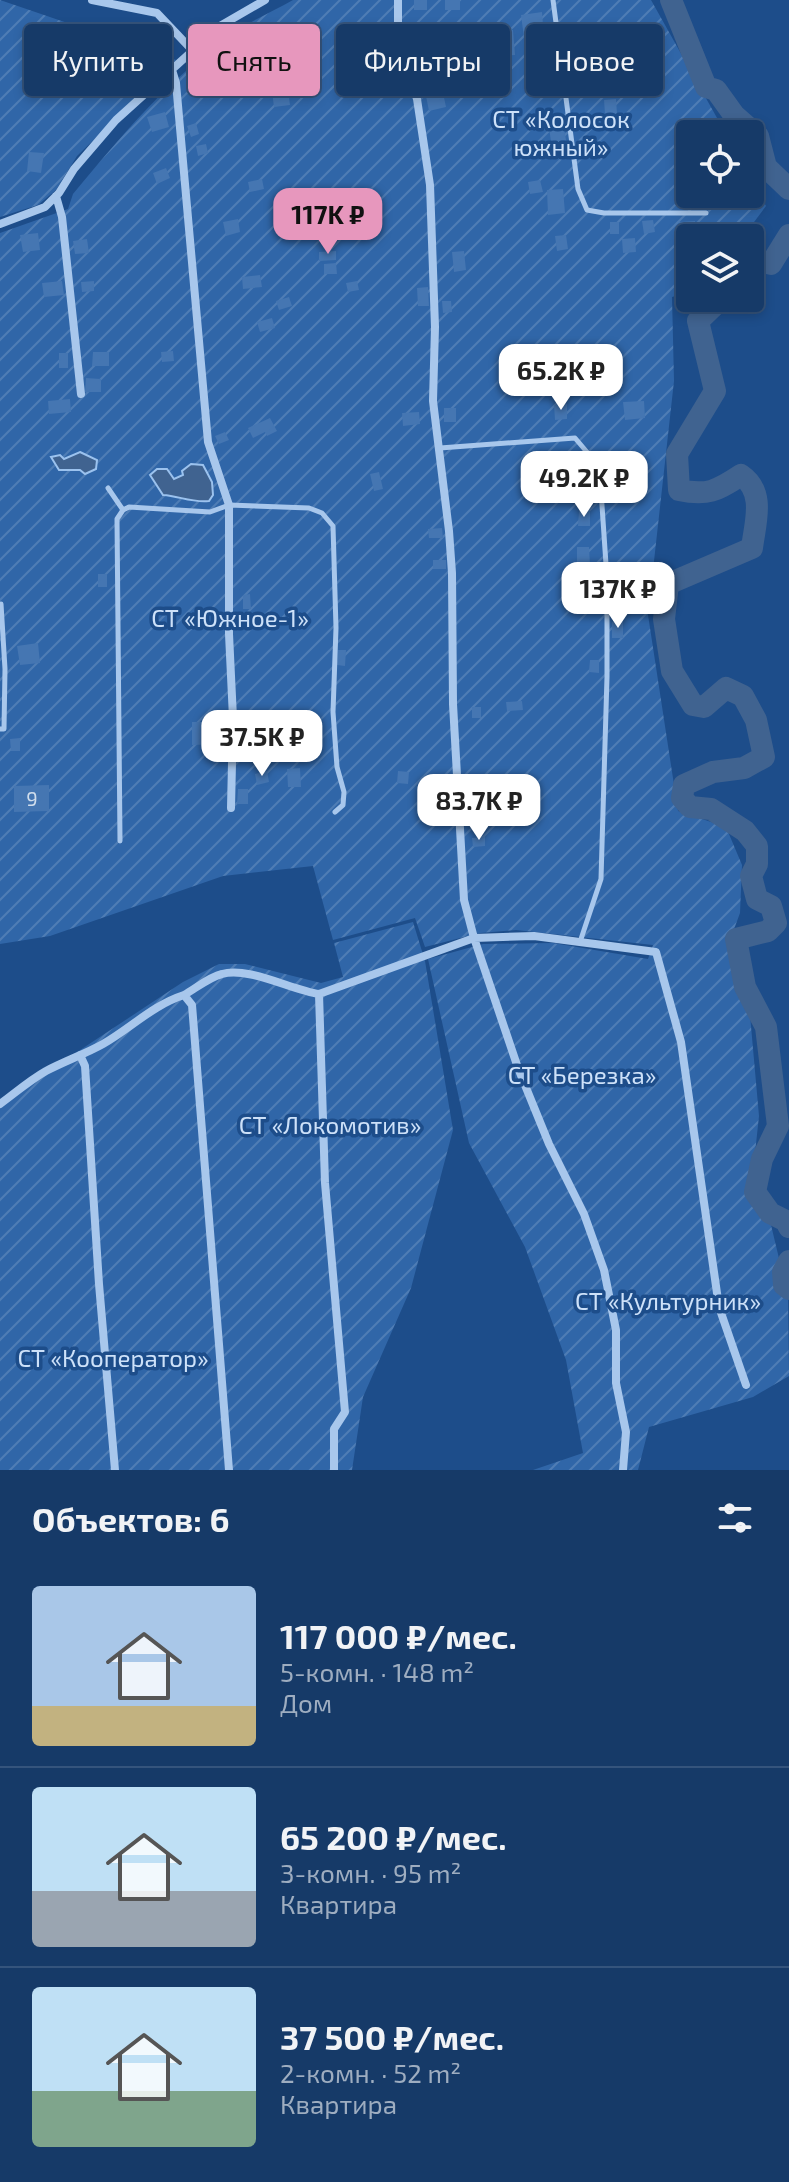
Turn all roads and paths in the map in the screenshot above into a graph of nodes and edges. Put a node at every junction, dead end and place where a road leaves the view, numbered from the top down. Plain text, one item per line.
1 (92, 0) edge
2 (265, 0) edge
3 (398, 0) edge
4 (553, 0) edge
5 (223, 24) edge
6 (188, 46) edge
7 (188, 56) edge
8 (172, 70) joint
9 (143, 96) edge
10 (56, 196) junction
11 (706, 213) dead end
12 (0, 224) edge
13 (81, 394) dead end
14 (440, 448) junction
15 (108, 488) dead end
16 (229, 505) junction
17 (123, 510) junction
18 (1, 604) edge
19 (0, 729) edge
20 (231, 808) dead end
21 (335, 812) dead end
22 (120, 841) dead end
23 (474, 938) junction
24 (580, 942) junction
25 (319, 994) junction
26 (184, 995) junction
27 (80, 1055) junction
28 (0, 1104) edge
29 (746, 1385) dead end
30 (115, 1470) edge
31 (229, 1470) edge
32 (334, 1470) edge
33 (623, 1470) edge

1 - 6 street
2 - 5 street
3 - 14 street
4 - 11 lane
7 - 8 street
8 - 16 street
9 - 10 street
10 - 12 street
10 - 13 street
14 - 23 street
14 - 24 lane
15 - 17 lane
16 - 17 lane
16 - 20 street
16 - 21 lane
17 - 22 lane
18 - 19 lane
23 - 24 street
23 - 25 street
23 - 33 street
24 - 29 street
25 - 26 street
25 - 32 street
26 - 27 street
26 - 31 street
27 - 28 street
27 - 30 street

